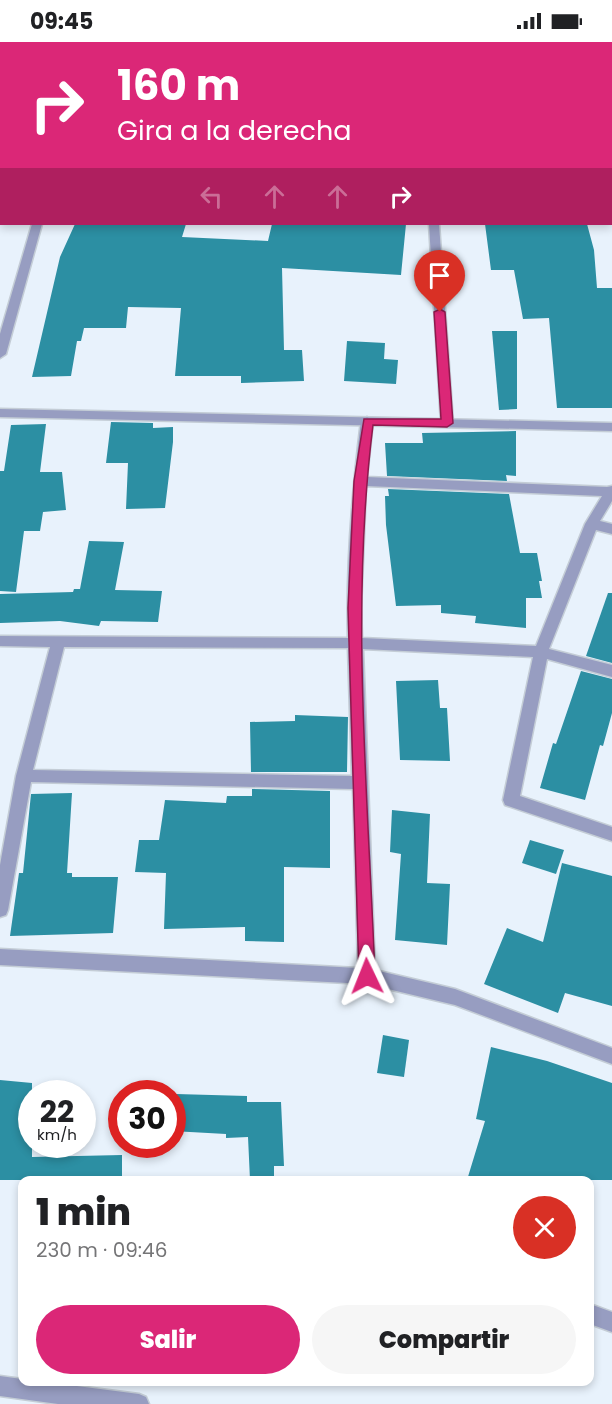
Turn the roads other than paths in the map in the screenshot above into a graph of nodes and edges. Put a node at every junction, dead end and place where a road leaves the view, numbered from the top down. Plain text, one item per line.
1 (37, 225) edge
2 (434, 225) edge
3 (0, 354) edge
4 (0, 413) edge
5 (368, 421) junction
6 (447, 423) junction
7 (612, 427) edge
8 (360, 481) junction
9 (611, 491) edge
10 (592, 524) junction
11 (612, 529) edge
12 (0, 641) edge
13 (58, 642) junction
14 (356, 643) junction
15 (541, 652) junction
16 (612, 671) edge
17 (24, 776) junction
18 (361, 783) junction
19 (612, 834) edge
20 (0, 910) edge
21 (0, 957) edge
22 (367, 976) junction
23 (612, 1056) edge
24 (594, 1315) edge
25 (612, 1322) edge
26 (0, 1386) edge
27 (139, 1404) edge

1 - 3 street
2 - 6 street
4 - 5 street
5 - 6 street
5 - 8 street
6 - 7 street
8 - 9 street
8 - 14 street
9 - 10 street
10 - 11 street
10 - 15 street
12 - 13 street
13 - 14 street
13 - 17 street
14 - 15 street
14 - 18 street
15 - 16 street
15 - 19 street
17 - 18 street
17 - 20 street
18 - 22 street
21 - 22 street
22 - 23 street
24 - 25 street
26 - 27 street

